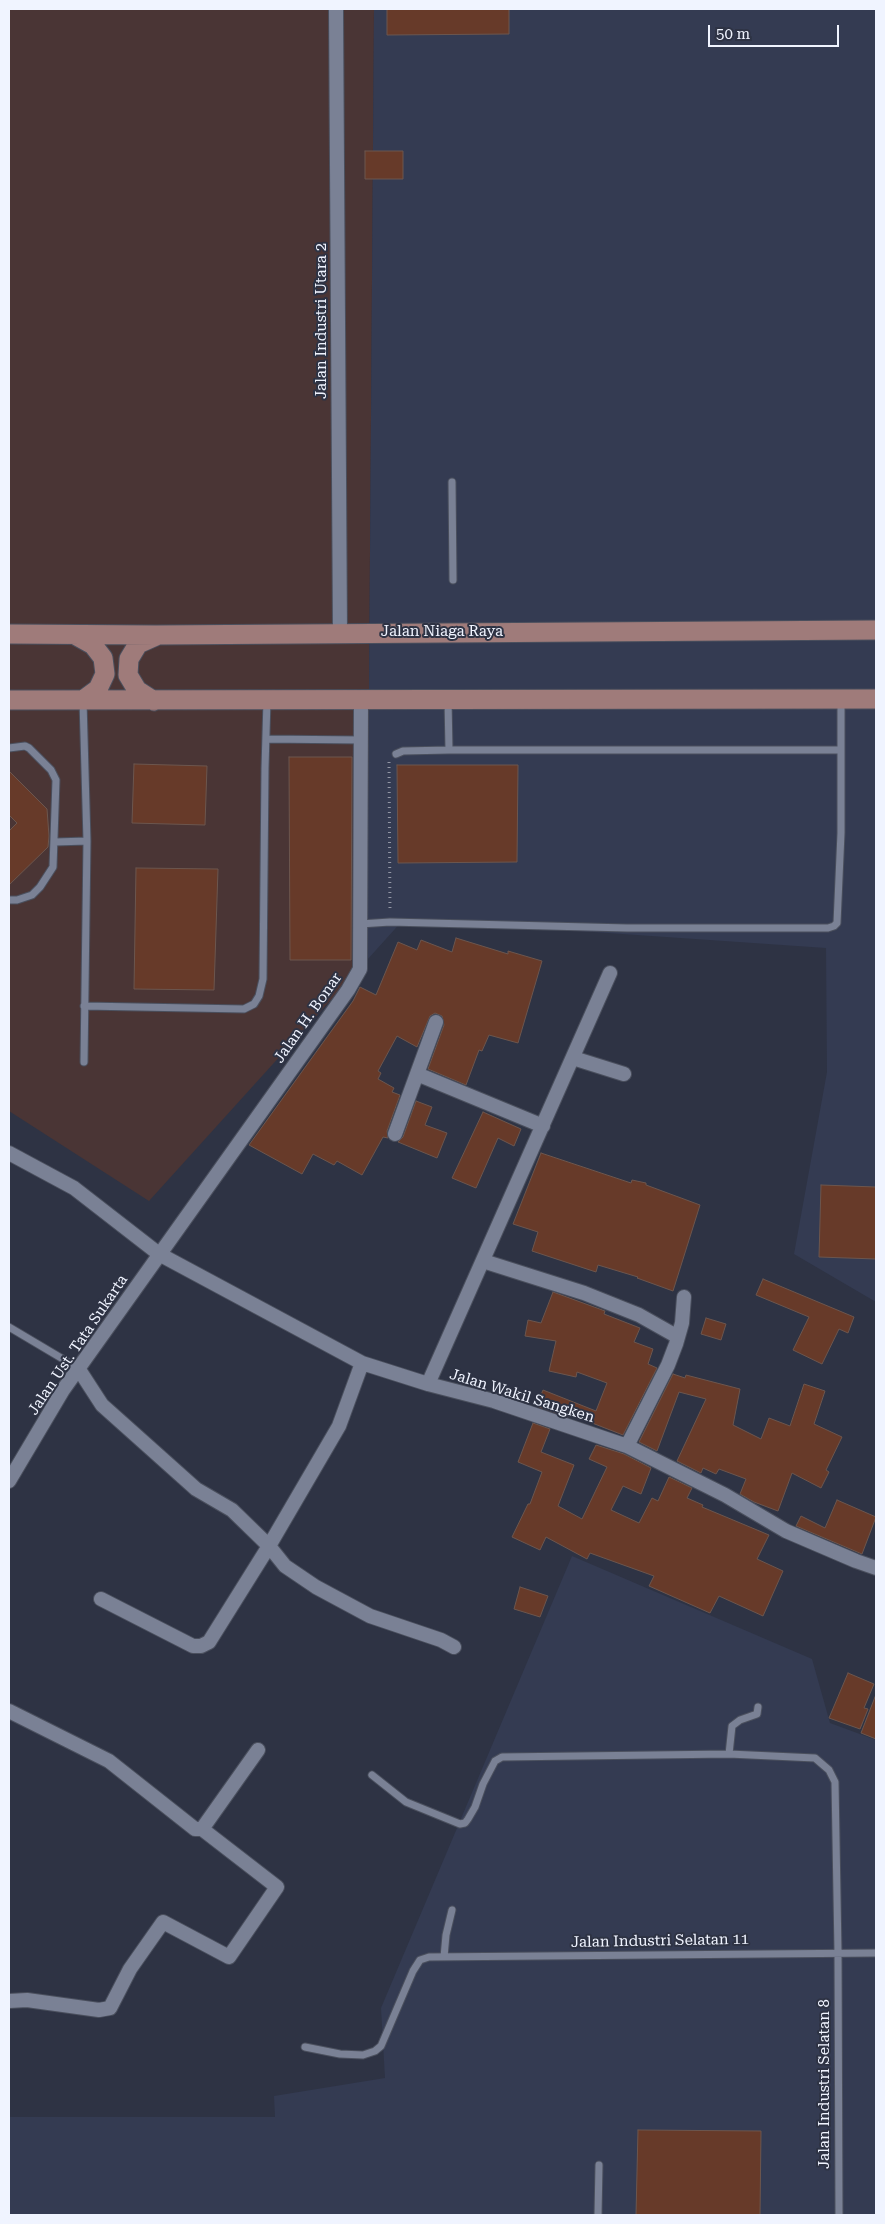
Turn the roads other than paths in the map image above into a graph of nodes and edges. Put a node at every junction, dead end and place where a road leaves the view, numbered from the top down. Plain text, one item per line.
1 (336, 9) edge
2 (452, 482) dead end
3 (453, 580) dead end
4 (876, 630) edge
5 (340, 633) junction
6 (9, 634) edge
7 (75, 635) junction
8 (156, 636) junction
9 (841, 699) junction
10 (876, 699) edge
11 (9, 700) edge
12 (83, 700) junction
13 (268, 700) junction
14 (361, 700) junction
15 (448, 700) junction
16 (154, 701) junction
17 (266, 739) junction
18 (361, 740) junction
19 (9, 748) edge
20 (449, 750) junction
21 (840, 750) junction
22 (396, 754) road end
23 (86, 841) junction
24 (54, 842) junction
25 (9, 900) edge
26 (360, 924) junction
27 (610, 974) dead end
28 (84, 1006) junction
29 (436, 1022) dead end
30 (573, 1058) junction
31 (84, 1062) dead end
32 (417, 1074) junction
33 (624, 1074) dead end
34 (543, 1126) junction
35 (394, 1134) dead end
36 (9, 1153) edge
37 (159, 1254) junction
38 (483, 1261) junction
39 (684, 1297) dead end
40 (9, 1327) edge
41 (678, 1337) junction
42 (362, 1363) junction
43 (78, 1368) junction
44 (428, 1384) junction
45 (627, 1446) junction
46 (9, 1481) edge
47 (269, 1546) junction
48 (876, 1568) edge
49 (101, 1599) dead end
50 (454, 1647) dead end
51 (758, 1707) dead end
52 (9, 1711) edge
53 (258, 1750) dead end
54 (729, 1754) junction
55 (372, 1775) dead end
56 (202, 1829) junction
57 (452, 1910) dead end
58 (838, 1952) junction
59 (876, 1953) edge
60 (444, 1957) junction
61 (9, 2001) edge
62 (305, 2047) dead end
63 (599, 2165) dead end
64 (598, 2215) edge
65 (839, 2215) edge

1 - 5 street, Jalan Industri Utara 2
2 - 3 lane
4 - 5 main road, Jalan Niaga Raya
5 - 8 main road, Jalan Niaga Raya
6 - 7 main road, Jalan Niaga Raya
7 - 8 main road, Jalan Niaga Raya
7 - 12 main road
8 - 16 main road
9 - 10 main road
9 - 15 main road
9 - 21 lane
11 - 12 main road
12 - 16 main road
12 - 23 lane
13 - 14 main road
13 - 16 main road
13 - 17 lane
14 - 15 main road
14 - 18 street, Jalan H. Bonar
15 - 20 lane
17 - 18 lane
17 - 28 lane
18 - 26 street, Jalan H. Bonar
19 - 24 lane
20 - 21 lane
20 - 22 lane
21 - 26 lane
23 - 24 lane
23 - 28 lane
24 - 25 lane
26 - 37 street, Jalan H. Bonar
27 - 30 street
28 - 31 lane
29 - 32 street
30 - 33 street
30 - 34 street
32 - 34 street
32 - 35 street
34 - 38 street
36 - 37 street, Jalan Wakil Sangken
37 - 42 street, Jalan Wakil Sangken
37 - 43 street, Jalan Ust. Tata Sukarta
38 - 41 street
38 - 44 street
39 - 41 street
40 - 43 lane
41 - 45 street
42 - 44 street, Jalan Wakil Sangken
42 - 47 street
43 - 46 street, Jalan Ust. Tata Sukarta
43 - 47 street
44 - 45 street, Jalan Wakil Sangken
45 - 48 street, Jalan Wakil Sangken
47 - 49 street
47 - 50 street
51 - 54 lane
52 - 56 street
53 - 56 street
54 - 55 lane, Jalan Industri Selatan 8
54 - 58 lane, Jalan Industri Selatan 8
56 - 61 street
57 - 60 lane
58 - 59 lane, Jalan Industri Selatan 11
58 - 60 lane, Jalan Industri Selatan 11
58 - 65 lane, Jalan Industri Selatan 8
60 - 62 lane, Jalan Industri Selatan 11
63 - 64 lane

